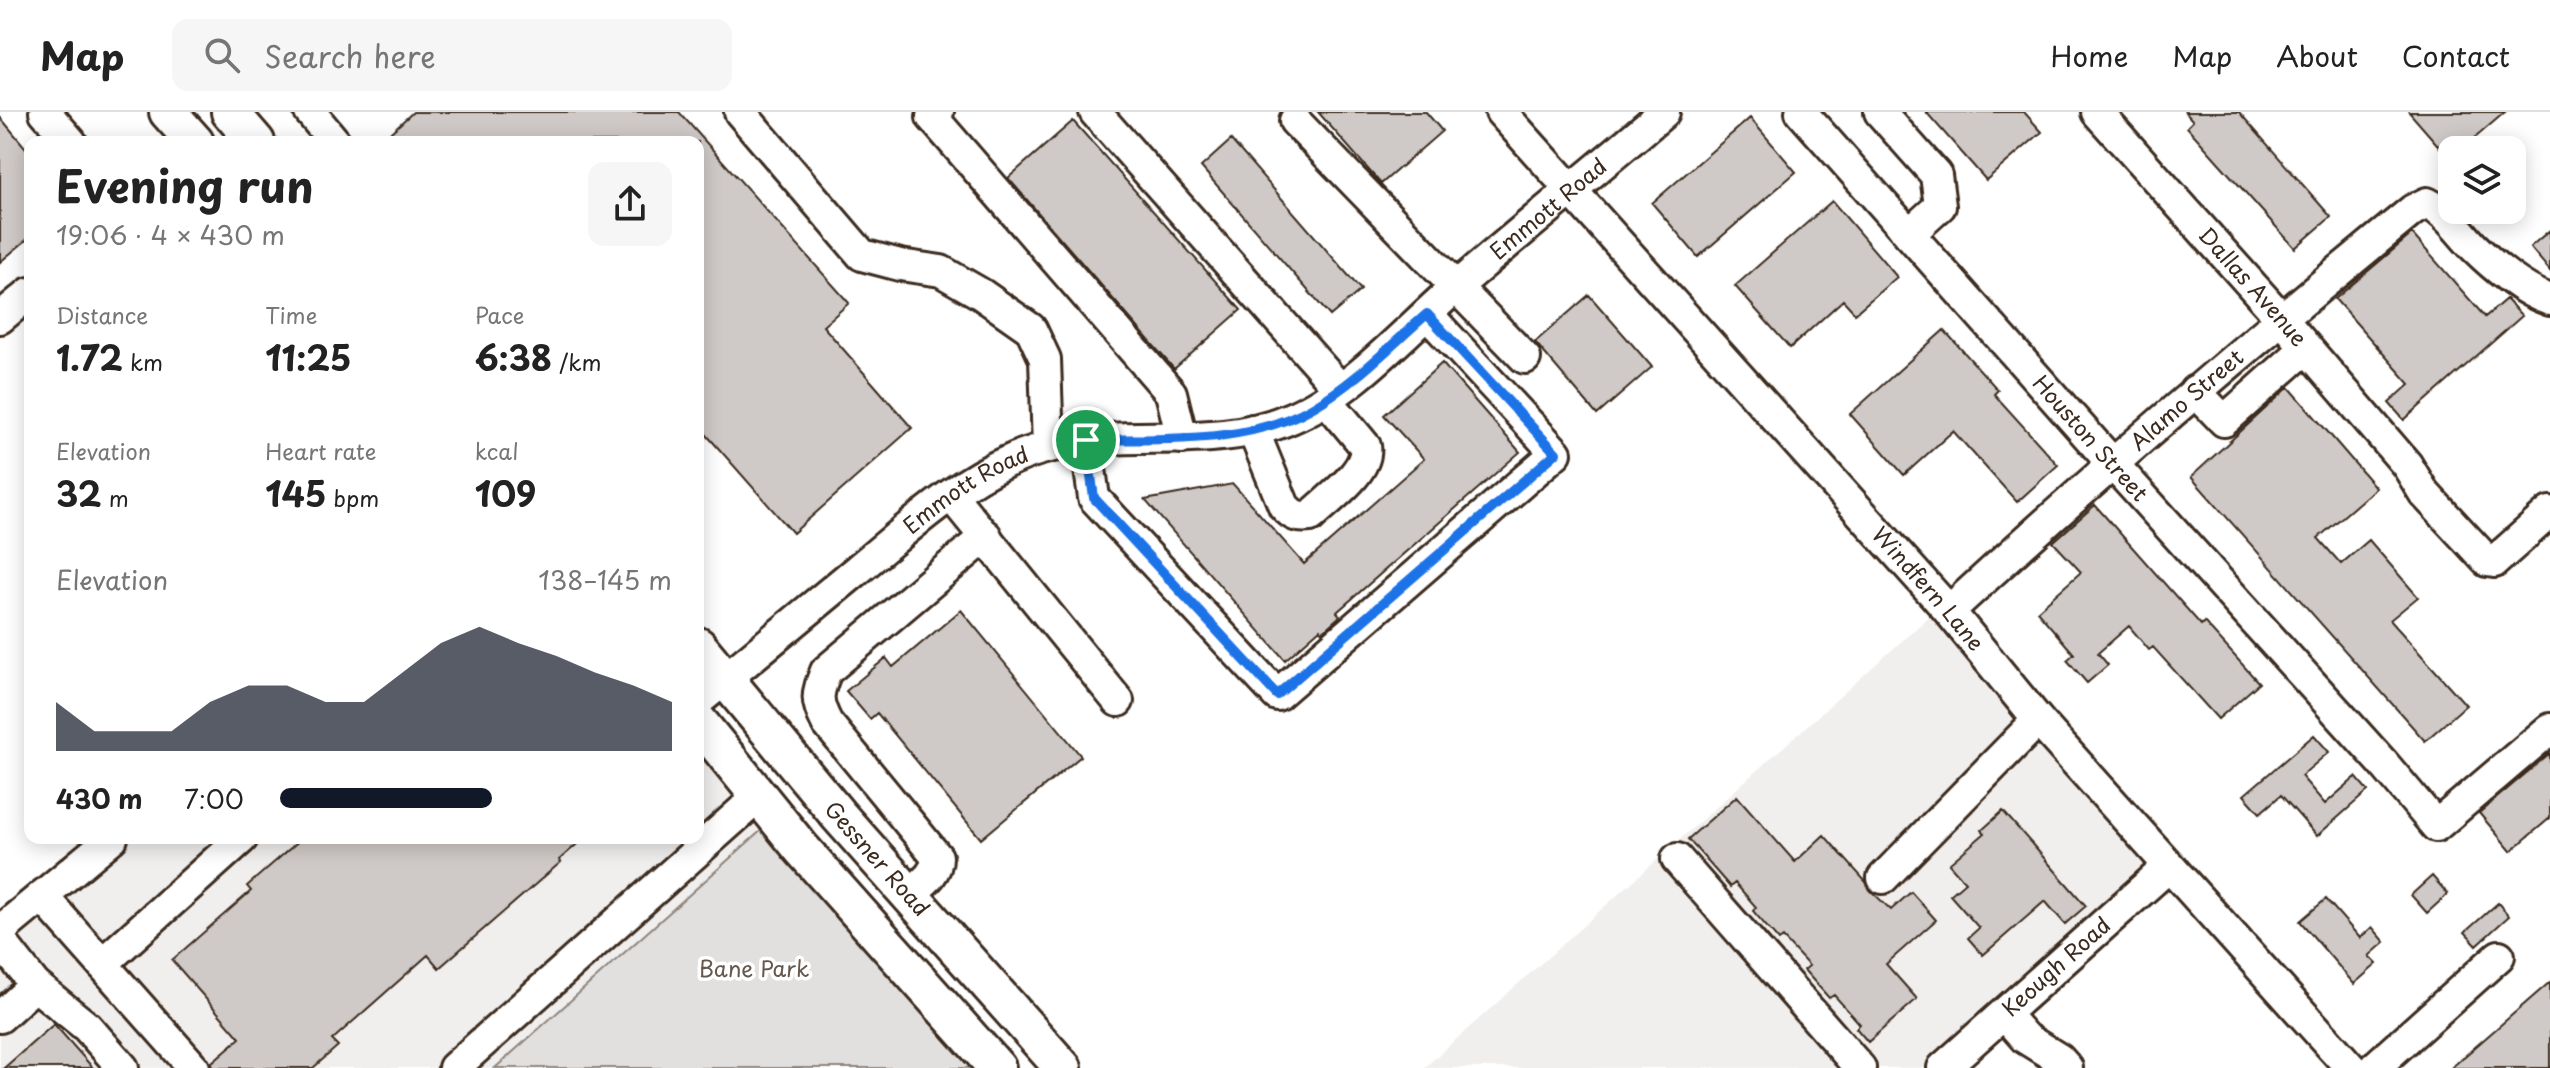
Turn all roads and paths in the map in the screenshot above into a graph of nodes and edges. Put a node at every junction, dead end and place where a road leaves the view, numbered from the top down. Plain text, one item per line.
1 (45, 112) edge
2 (168, 112) edge
3 (310, 112) edge
4 (740, 112) edge
5 (938, 112) edge
6 (1095, 112) edge
7 (1501, 112) edge
8 (1664, 112) edge
9 (1880, 112) edge
10 (2097, 112) edge
11 (1813, 116) edge
12 (1295, 121) dead end
13 (66, 136) edge
14 (190, 136) edge
15 (330, 136) edge
16 (1572, 191) junction
17 (1909, 234) junction
18 (1454, 288) junction
19 (24, 298) edge
20 (2550, 300) edge
21 (1427, 314) junction
22 (0, 318) edge
23 (2281, 318) junction
24 (2306, 348) junction
25 (1525, 358) dead end
26 (2195, 391) junction
27 (1333, 394) junction
28 (1253, 430) junction
29 (1182, 438) junction
30 (1086, 440) junction
31 (1048, 447) junction
32 (2112, 463) junction
33 (951, 495) junction
34 (2550, 512) edge
35 (986, 536) junction
36 (1949, 611) junction
37 (704, 653) edge
38 (726, 678) junction
39 (704, 696) edge
40 (1118, 701) dead end
41 (2038, 720) junction
42 (704, 728) edge
43 (2550, 729) edge
44 (759, 796) junction
45 (839, 816) junction
46 (704, 837) edge
47 (105, 844) edge
48 (235, 844) edge
49 (696, 844) edge
50 (801, 848) junction
51 (1677, 859) dead end
52 (2169, 866) junction
53 (1883, 878) dead end
54 (908, 895) junction
55 (42, 896) junction
56 (0, 931) edge
57 (0, 940) edge
58 (2499, 956) dead end
59 (102, 964) junction
60 (35, 985) junction
61 (988, 986) junction
62 (2004, 1014) junction
63 (0, 1017) edge
64 (953, 1018) junction
65 (123, 1068) edge
66 (194, 1068) edge
67 (454, 1068) edge
68 (997, 1068) edge
69 (1063, 1068) edge
70 (1860, 1068) edge
71 (1943, 1068) edge
72 (2067, 1068) edge
73 (2351, 1068) edge
74 (2374, 1068) edge

1 - 13 street
2 - 14 main road
3 - 15 street
4 - 31 street
5 - 29 street
6 - 27 street
7 - 16 street, Windfern Lane
8 - 16 street, Emmott Road
9 - 17 street
10 - 23 street, Dallas Avenue
11 - 17 street, Houston Street
12 - 18 street
16 - 18 street, Emmott Road
16 - 36 street, Windfern Lane
17 - 32 street, Houston Street
18 - 21 street, Emmott Road
18 - 25 street
19 - 22 street
20 - 23 street, Alamo Street
21 - 27 street, Emmott Road
21 - 30 street
23 - 24 street, Dallas Avenue
23 - 26 street, Alamo Street
24 - 26 street
24 - 34 street, Dallas Avenue
26 - 32 street, Alamo Street
27 - 28 street, Emmott Road
27 - 28 street
28 - 29 street, Emmott Road
29 - 30 street, Emmott Road
30 - 31 street, Emmott Road
31 - 33 street, Emmott Road
32 - 36 street, Alamo Street
32 - 43 street, Houston Street
33 - 35 street
33 - 38 street, Emmott Road
35 - 40 street
35 - 54 street
36 - 41 street, Windfern Lane
37 - 38 main road, Gessner Road
38 - 39 street, Emmott Road
38 - 45 main road, Gessner Road
41 - 52 street, Windfern Lane
41 - 53 street
42 - 44 main road
44 - 46 street
44 - 50 main road
45 - 50 main road
45 - 54 main road, Gessner Road
47 - 55 street
48 - 59 street
49 - 67 street
50 - 64 main road
51 - 70 street
52 - 62 street, Keough Road
52 - 73 street, Windfern Lane
54 - 61 main road, Gessner Road
55 - 56 street
55 - 59 street
57 - 60 street
58 - 74 street
59 - 66 street
60 - 63 street
60 - 65 street
61 - 64 main road
61 - 69 main road, Gessner Road
62 - 71 street, Keough Road
62 - 72 street
64 - 68 main road

